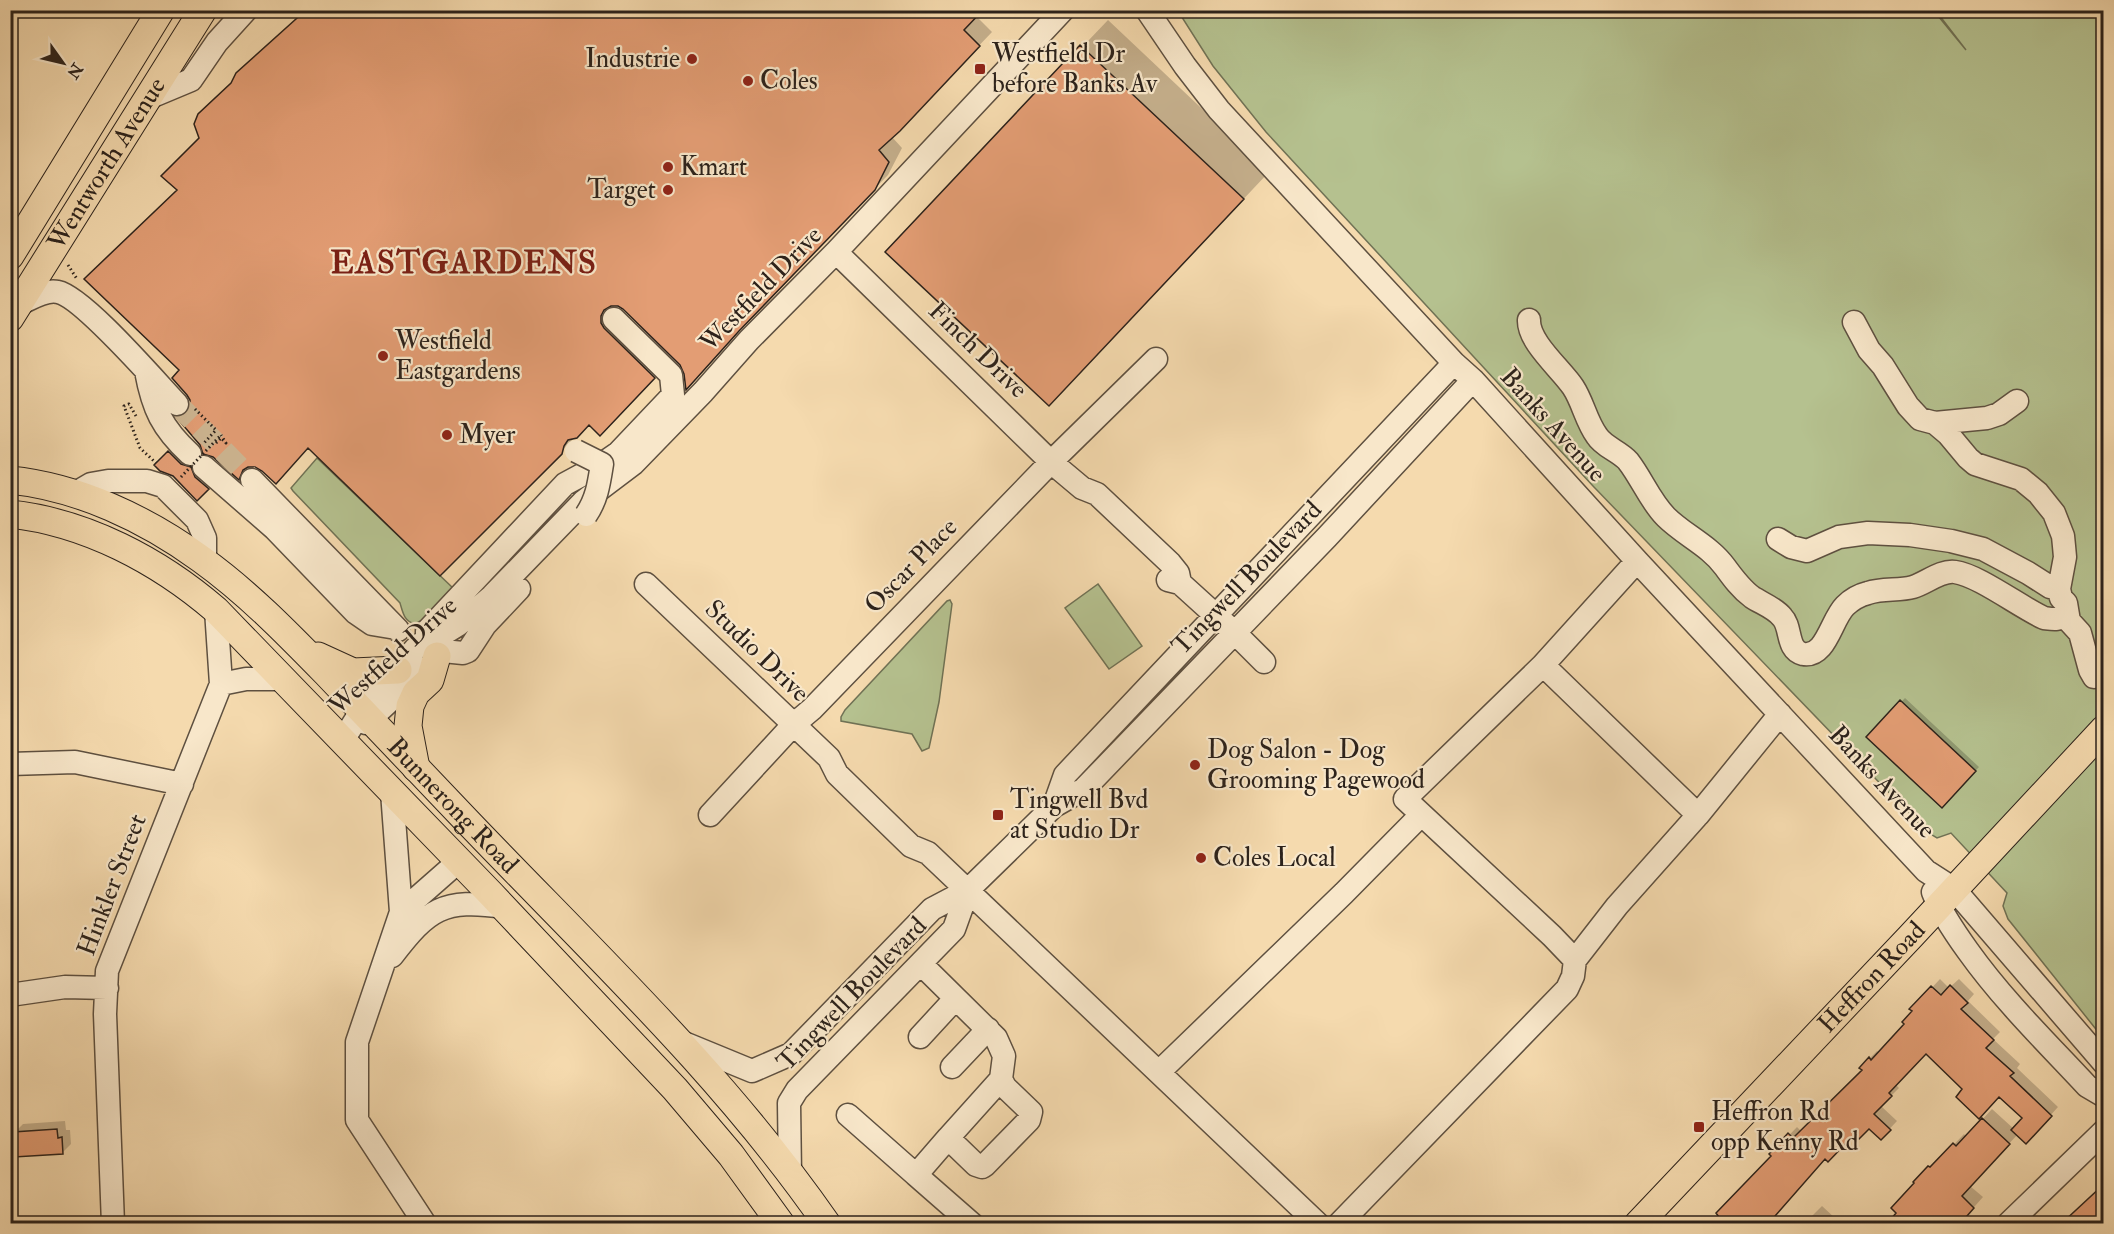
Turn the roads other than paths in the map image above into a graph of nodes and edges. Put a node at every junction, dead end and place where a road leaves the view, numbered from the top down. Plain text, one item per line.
1 (161, 10) edge
2 (203, 10) edge
3 (246, 10) edge
4 (1063, 10) edge
5 (1147, 10) edge
6 (148, 98) junction
7 (836, 252) junction
8 (10, 256) edge
9 (15, 311) edge
10 (614, 319) dead end
11 (1529, 320) dead end
12 (1854, 322) dead end
13 (1156, 359) dead end
14 (1454, 363) junction
15 (146, 371) junction
16 (1473, 380) junction
17 (2017, 401) dead end
18 (177, 404) tunnel mouth
19 (1935, 423) junction
20 (610, 458) junction
21 (1051, 462) junction
22 (12, 479) edge
23 (252, 480) tunnel mouth
24 (566, 484) junction
25 (74, 494) junction
26 (10, 514) edge
27 (1778, 539) dead end
28 (204, 561) junction
29 (1637, 561) junction
30 (646, 584) dead end
31 (2059, 589) junction
32 (216, 610) junction
33 (2067, 614) junction
34 (1215, 615) junction
35 (396, 628) junction
36 (1234, 632) junction
37 (430, 649) junction
38 (306, 652) junction
39 (1264, 662) dead end
40 (1543, 665) junction
41 (398, 670) junction
42 (2094, 677) dead end
43 (284, 679) junction
44 (221, 684) junction
45 (1780, 714) junction
46 (367, 715) junction
47 (793, 725) junction
48 (2103, 729) edge
49 (343, 740) junction
50 (10, 764) edge
51 (416, 768) junction
52 (182, 784) junction
53 (392, 792) junction
54 (1054, 806) junction
55 (710, 815) dead end
56 (1421, 815) junction
57 (1698, 815) junction
58 (459, 861) junction
59 (968, 890) junction
60 (1946, 897) junction
61 (504, 907) junction
62 (401, 912) junction
63 (1575, 960) junction
64 (921, 964) junction
65 (378, 977) junction
66 (106, 988) junction
67 (10, 994) edge
68 (955, 999) junction
69 (988, 1029) junction
70 (920, 1037) dead end
71 (677, 1040) junction
72 (2103, 1063) edge
73 (952, 1067) dead end
74 (1159, 1072) junction
75 (1001, 1079) junction
76 (2103, 1096) edge
77 (848, 1114) dead end
78 (2103, 1131) edge
79 (948, 1137) junction
80 (790, 1175) junction
81 (916, 1175) junction
82 (113, 1224) edge
83 (425, 1224) edge
84 (781, 1224) edge
85 (826, 1224) edge
86 (972, 1224) edge
87 (1317, 1224) edge
88 (1339, 1224) edge
89 (1638, 1224) edge
90 (2008, 1224) edge

1 - 8 main road, Wentworth Avenue
2 - 6 main road, Wentworth Avenue
3 - 6 street
4 - 7 street, Westfield Drive
5 - 14 street, Banks Avenue
6 - 9 main road, Wentworth Avenue
7 - 21 street, Finch Drive
7 - 37 street, Westfield Drive
9 - 15 street
10 - 20 street
11 - 33 street
12 - 19 street
13 - 21 street, Oscar Place
14 - 16 street, Banks Avenue
14 - 34 street, Tingwell Boulevard
15 - 18 street
15 - 35 street
16 - 29 street, Banks Avenue
16 - 36 street, Tingwell Boulevard
17 - 19 street
19 - 31 street
20 - 24 street
20 - 24 street, bridge
20 - 37 street, bridge
21 - 34 street, Finch Drive
21 - 47 street, Oscar Place
22 - 25 main road, Bunnerong Road
23 - 35 street
24 - 37 street
25 - 28 main road, Bunnerong Road
25 - 28 street
26 - 32 main road, Bunnerong Road
27 - 31 street
28 - 38 main road, Bunnerong Road
29 - 40 street
29 - 45 street, Banks Avenue
30 - 47 street, Studio Drive
31 - 33 street
32 - 43 main road, Bunnerong Road
32 - 44 street, Hinkler Street
33 - 42 street
34 - 36 street, Finch Drive
34 - 54 street, Tingwell Boulevard
35 - 37 street
36 - 39 street, Finch Drive
36 - 54 street, Tingwell Boulevard
37 - 41 street, Westfield Drive
37 - 46 street, Westfield Drive
37 - 51 main road
38 - 41 main road
38 - 46 main road, Bunnerong Road
40 - 56 street
40 - 57 street
41 - 46 street, Westfield Drive
43 - 44 street
43 - 49 main road, Bunnerong Road
44 - 52 street, Hinkler Street
45 - 57 street
45 - 60 street, Banks Avenue
46 - 49 street, Westfield Drive
46 - 51 main road, Bunnerong Road
47 - 55 street, Oscar Place
47 - 59 street, Studio Drive
48 - 60 main road, Heffron Road
49 - 53 main road, Bunnerong Road
50 - 52 street
51 - 71 main road, Bunnerong Road
52 - 66 street, Hinkler Street
53 - 58 main road, Bunnerong Road
53 - 62 street
54 - 59 street, Tingwell Boulevard
56 - 63 street
56 - 74 street
57 - 63 street
58 - 61 main road, Bunnerong Road
58 - 62 street
59 - 64 street, Tingwell Boulevard
59 - 71 street, Tingwell Boulevard
59 - 74 street, Studio Drive
60 - 72 street, Banks Avenue
60 - 76 street, Banks Avenue
60 - 89 main road, Heffron Road
61 - 65 street
61 - 84 main road, Bunnerong Road
62 - 65 street
63 - 88 street
64 - 68 street
64 - 80 street, Tingwell Boulevard
65 - 83 street
66 - 67 street
66 - 82 street, Hinkler Street
68 - 69 street
68 - 70 street
69 - 73 street
69 - 75 street
71 - 80 main road, Bunnerong Road
74 - 87 street, Studio Drive
75 - 79 street
75 - 79 street
77 - 81 street
78 - 90 street
79 - 81 street
80 - 85 main road, Bunnerong Road
81 - 86 street

